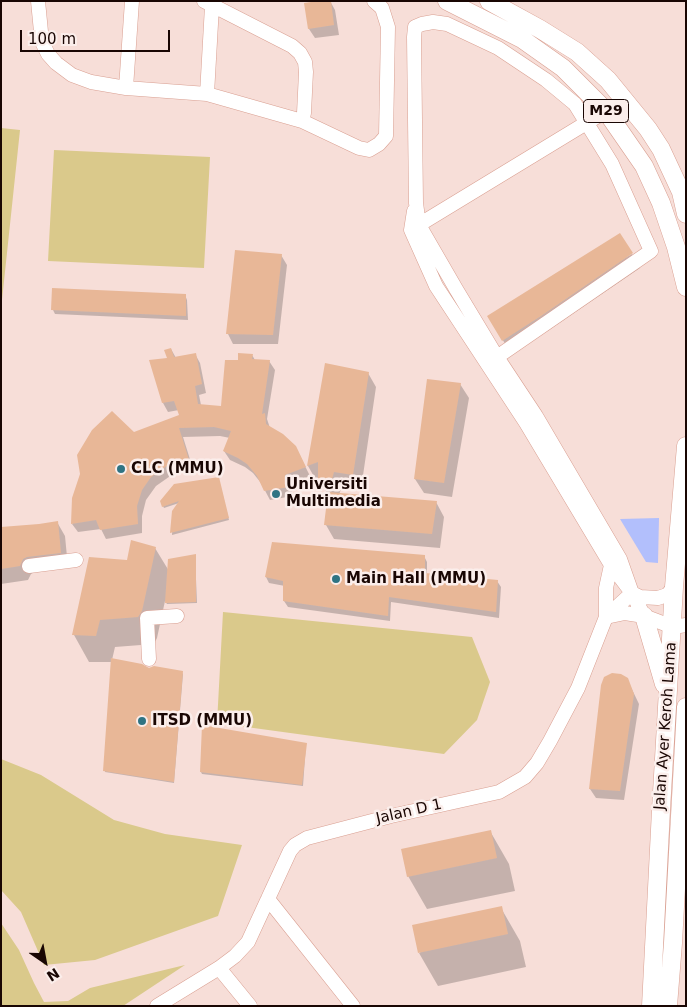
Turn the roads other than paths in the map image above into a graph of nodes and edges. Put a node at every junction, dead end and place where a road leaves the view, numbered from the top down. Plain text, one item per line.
1 (38, 1) edge
2 (132, 1) edge
3 (374, 1) edge
4 (447, 1) edge
5 (489, 1) edge
6 (208, 4) edge
7 (608, 80) junction
8 (126, 88) junction
9 (207, 94) junction
10 (606, 112) junction
11 (302, 122) junction
12 (588, 123) junction
13 (686, 214) edge
14 (415, 227) junction
15 (686, 287) edge
16 (498, 357) junction
17 (686, 446) edge
18 (76, 560) dead end
19 (611, 565) junction
20 (30, 566) dead end
21 (674, 588) junction
22 (632, 593) junction
23 (177, 616) dead end
24 (644, 616) junction
25 (606, 617) junction
26 (679, 626) edge
27 (149, 659) dead end
28 (668, 697) junction
29 (686, 707) edge
30 (661, 810) junction
31 (681, 874) edge
32 (268, 899) junction
33 (656, 932) junction
34 (219, 968) junction
35 (157, 1006) edge
36 (250, 1006) edge
37 (353, 1006) edge
38 (651, 1006) edge
39 (668, 1006) edge

1 - 8 street
2 - 8 street
3 - 11 street
4 - 10 main road, M29
5 - 7 main road, M29
6 - 9 street
6 - 11 street
7 - 10 main road
7 - 13 main road, M29
8 - 9 street
9 - 11 street
10 - 12 street
10 - 15 main road, M29
12 - 14 street
12 - 14 street
12 - 16 street
14 - 16 street
14 - 19 street
16 - 22 street
17 - 21 main road, Jalan Ayer Keroh Lama
18 - 20 street
19 - 22 street
19 - 25 street
21 - 22 street
21 - 26 main road, Jalan Ayer Keroh Lama
22 - 24 street
22 - 25 street, Jalan D 1
23 - 27 street
24 - 25 street
24 - 26 street
24 - 28 main road
25 - 32 street, Jalan D 1
26 - 28 main road, Jalan Ayer Keroh Lama
28 - 30 main road, Jalan Ayer Keroh Lama
29 - 31 main road, Jalan Ayer Keroh Lama
30 - 31 main road
30 - 33 main road, Jalan Ayer Keroh Lama
31 - 33 main road
31 - 39 main road, Jalan Ayer Keroh Lama
32 - 34 street, Jalan D 1
32 - 37 street
33 - 38 main road, Jalan Ayer Keroh Lama
34 - 35 street, Jalan D 1
34 - 36 street

